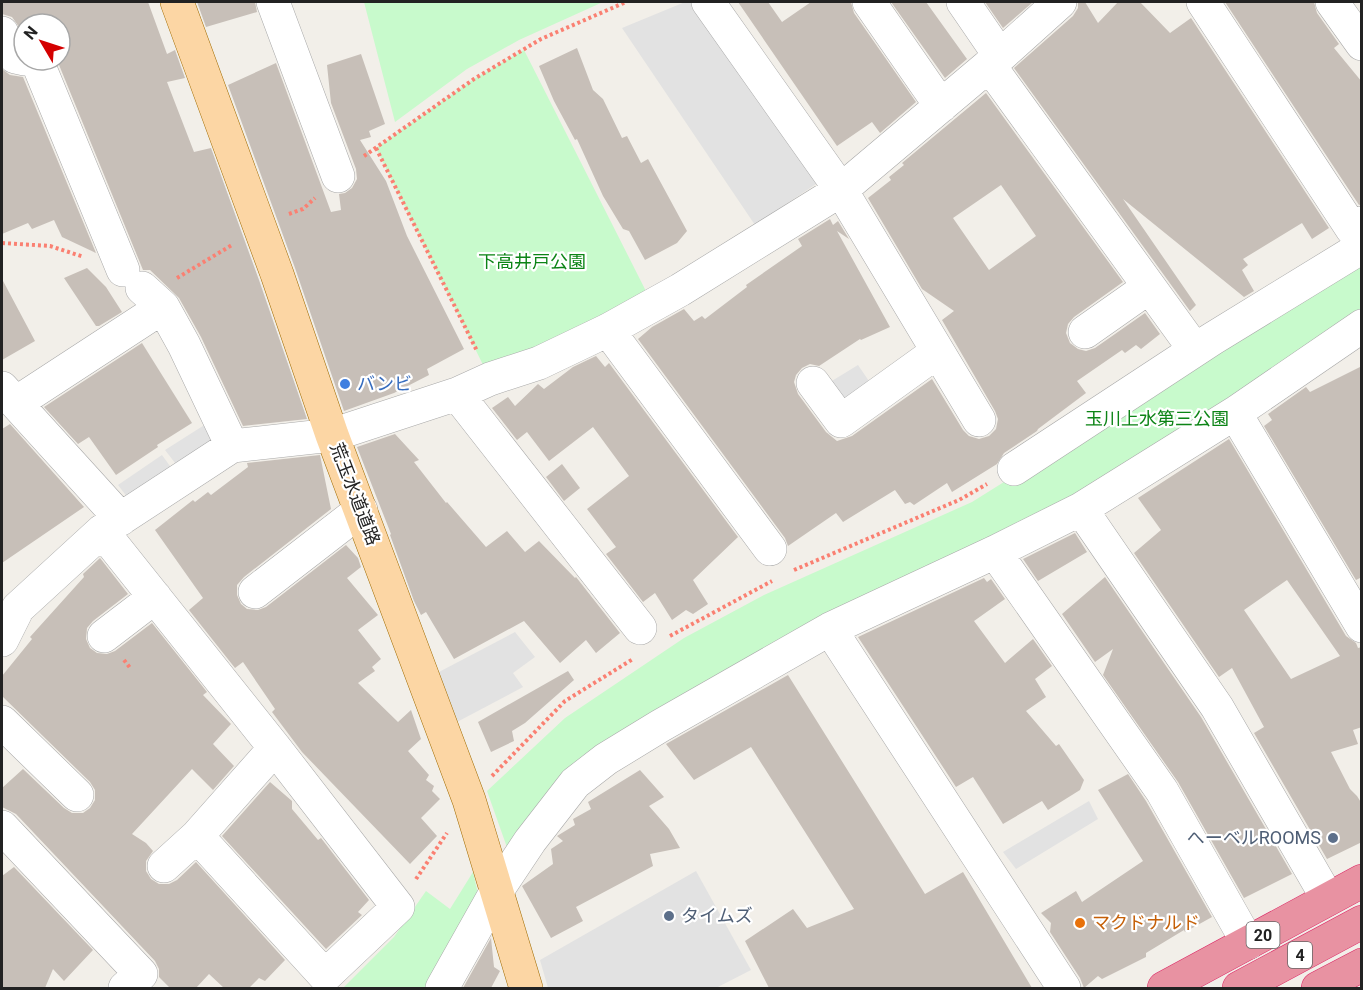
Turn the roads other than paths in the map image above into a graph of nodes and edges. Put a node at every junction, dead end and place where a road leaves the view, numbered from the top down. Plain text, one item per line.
1 (177, 2) edge
2 (273, 2) edge
3 (708, 2) edge
4 (869, 2) edge
5 (963, 2) edge
6 (1060, 2) edge
7 (1203, 2) edge
8 (1332, 2) edge
9 (2, 33) edge
10 (1362, 44) edge
11 (12, 51) edge
12 (994, 61) junction
13 (42, 72) edge
14 (941, 106) junction
15 (338, 176) road end
16 (841, 190) junction
17 (1362, 223) edge
18 (1362, 247) edge
19 (1149, 287) junction
20 (143, 288) junction
21 (1362, 326) edge
22 (608, 330) junction
23 (1085, 332) dead end
24 (1195, 350) junction
25 (937, 352) junction
26 (813, 383) dead end
27 (457, 394) junction
28 (9, 396) edge
29 (1235, 413) junction
30 (979, 420) dead end
31 (332, 435) junction
32 (232, 446) junction
33 (1014, 469) dead end
34 (1081, 509) junction
35 (361, 510) junction
36 (111, 525) junction
37 (995, 552) junction
38 (779, 566) road end
39 (255, 592) dead end
40 (155, 597) junction
41 (1362, 626) edge
42 (830, 629) junction
43 (104, 636) dead end
44 (2, 640) edge
45 (646, 642) road end
46 (2, 722) edge
47 (275, 748) junction
48 (77, 795) dead end
49 (2, 827) edge
50 (197, 836) junction
51 (164, 866) dead end
52 (1362, 881) edge
53 (496, 892) junction
54 (1328, 899) junction
55 (1362, 922) edge
56 (1248, 943) junction
57 (1362, 965) edge
58 (317, 982) edge
59 (125, 988) edge
60 (442, 988) edge
61 (526, 988) edge
62 (1064, 988) edge
63 (1164, 988) edge
64 (1239, 988) edge
65 (1318, 988) edge

1 - 31 main road, 荒玉水道道路
2 - 15 street
3 - 16 street
4 - 14 street
5 - 12 street
6 - 12 street
7 - 17 street
8 - 10 street
9 - 11 street
12 - 14 street
12 - 19 street
13 - 20 street
14 - 16 street
16 - 22 street
16 - 25 street
18 - 24 street
19 - 23 street
19 - 24 street
20 - 28 street
20 - 32 street
21 - 29 street
22 - 27 street
22 - 38 street
24 - 33 street
25 - 26 street
25 - 30 street
27 - 31 street
27 - 45 street
28 - 36 street
29 - 34 street
29 - 41 street
31 - 32 street
31 - 35 main road, 荒玉水道道路
32 - 36 street
34 - 37 street
34 - 54 street
35 - 39 street
35 - 53 main road, 荒玉水道道路
36 - 40 street
36 - 44 street
37 - 42 street
37 - 56 street
40 - 43 street
40 - 47 street
42 - 53 street
42 - 62 street
46 - 48 street
47 - 50 street
47 - 58 street
49 - 59 street
50 - 51 street
50 - 58 street
52 - 54 highway, 20
53 - 60 street
53 - 61 main road, 荒玉水道道路
54 - 56 highway, 20
55 - 64 highway, 4
56 - 63 highway, 20
57 - 65 highway, 4

